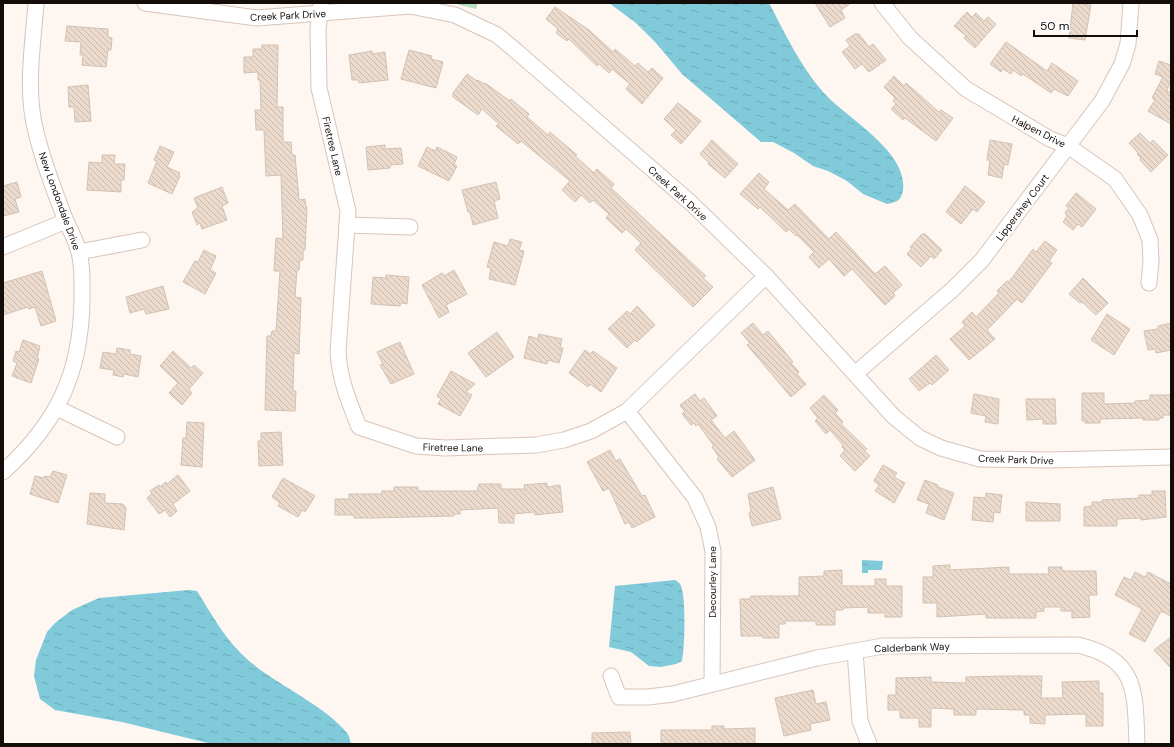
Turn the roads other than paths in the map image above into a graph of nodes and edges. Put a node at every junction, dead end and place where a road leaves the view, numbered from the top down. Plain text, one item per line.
1 (36, 3) edge
2 (145, 3) edge
3 (882, 3) edge
4 (1131, 3) edge
5 (320, 8) edge
6 (1068, 146) junction
7 (66, 220) junction
8 (347, 225) junction
9 (410, 227) dead end
10 (142, 240) dead end
11 (3, 247) edge
12 (79, 252) junction
13 (766, 276) junction
14 (1149, 283) dead end
15 (856, 374) junction
16 (57, 408) junction
17 (627, 411) junction
18 (117, 437) dead end
19 (1171, 457) edge
20 (3, 472) edge
21 (855, 651) junction
22 (611, 676) dead end
23 (712, 684) junction
24 (869, 744) edge
25 (1137, 744) edge

1 - 7 street, New Londondale Drive
2 - 5 street, Creek Park Drive
3 - 6 street, Halpen Drive
4 - 6 street, Lippershey Court
5 - 8 street, Firetree Lane
5 - 13 street, Creek Park Drive
6 - 14 street, Halpen Drive
6 - 15 street, Lippershey Court
7 - 11 street
7 - 12 street, New Londondale Drive
8 - 9 street
8 - 17 street, Firetree Lane
10 - 12 street
12 - 16 street, New Londondale Drive
13 - 15 street, Creek Park Drive
13 - 17 street, Firetree Lane
15 - 19 street, Creek Park Drive
16 - 18 street
16 - 20 street, New Londondale Drive
17 - 23 street, Decourley Lane
21 - 23 street, Calderbank Way
21 - 24 street
21 - 25 street, Calderbank Way
22 - 23 street, Calderbank Way

